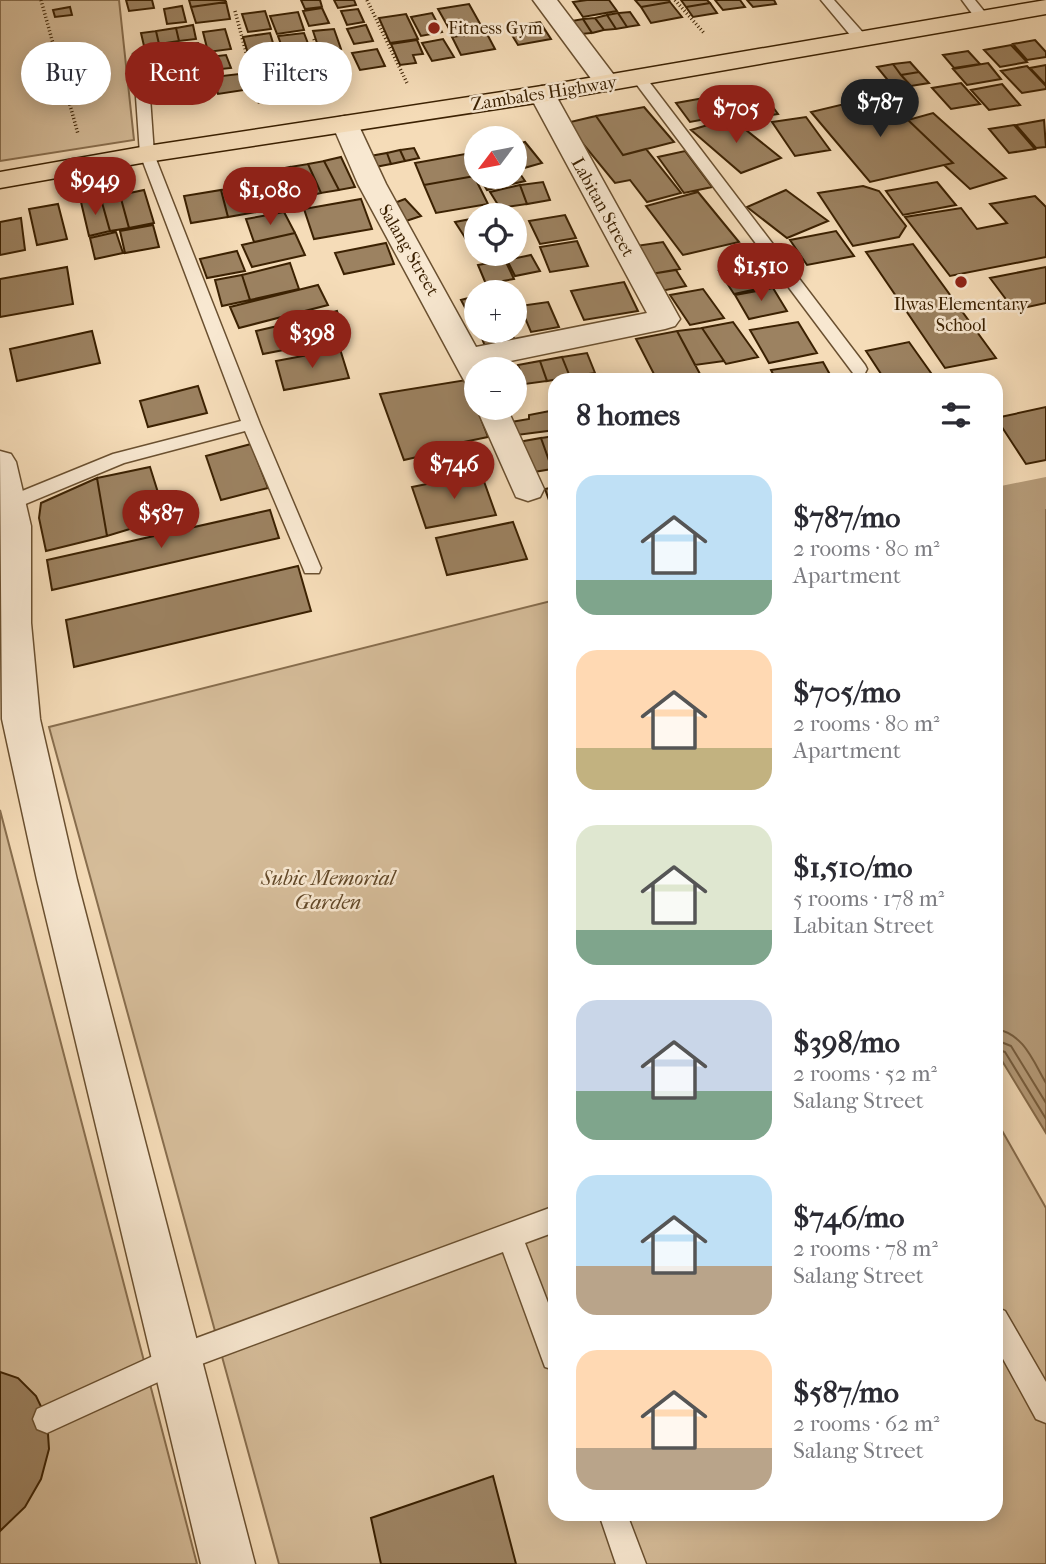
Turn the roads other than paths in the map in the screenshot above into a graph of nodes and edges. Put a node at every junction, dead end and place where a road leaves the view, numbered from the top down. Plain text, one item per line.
1 (545, 0) edge
2 (827, 0) edge
3 (1046, 7) edge
4 (975, 8) edge
5 (861, 39) junction
6 (639, 78) junction
7 (607, 83) junction
8 (542, 94) junction
9 (143, 105) edge
10 (345, 124) junction
11 (146, 154) junction
12 (0, 180) edge
13 (467, 357) edge
14 (512, 357) edge
15 (859, 369) dead end
16 (496, 420) edge
17 (251, 424) junction
18 (0, 462) edge
19 (528, 489) dead end
20 (10, 503) junction
21 (312, 568) dead end
22 (548, 1222) edge
23 (510, 1236) junction
24 (1003, 1332) edge
25 (548, 1338) edge
26 (176, 1360) junction
27 (1046, 1409) edge
28 (47, 1419) dead end
29 (616, 1521) edge
30 (228, 1564) edge
31 (631, 1564) edge

1 - 7 street
2 - 5 lane
3 - 4 main road, Zambales Highway
4 - 5 main road, Zambales Highway
5 - 6 main road, Zambales Highway
6 - 7 main road, Zambales Highway
6 - 15 lane
7 - 8 main road, Zambales Highway
8 - 10 main road, Zambales Highway
8 - 14 street, Labitan Street
9 - 11 lane
10 - 11 main road, Zambales Highway
10 - 13 street, Salang Street
11 - 12 main road, Zambales Highway
11 - 17 lane
16 - 19 street
17 - 20 lane
17 - 21 lane
18 - 20 street
20 - 26 street
22 - 23 lane
23 - 25 lane
23 - 26 lane
24 - 27 lane
26 - 28 lane
26 - 30 street
29 - 31 lane

